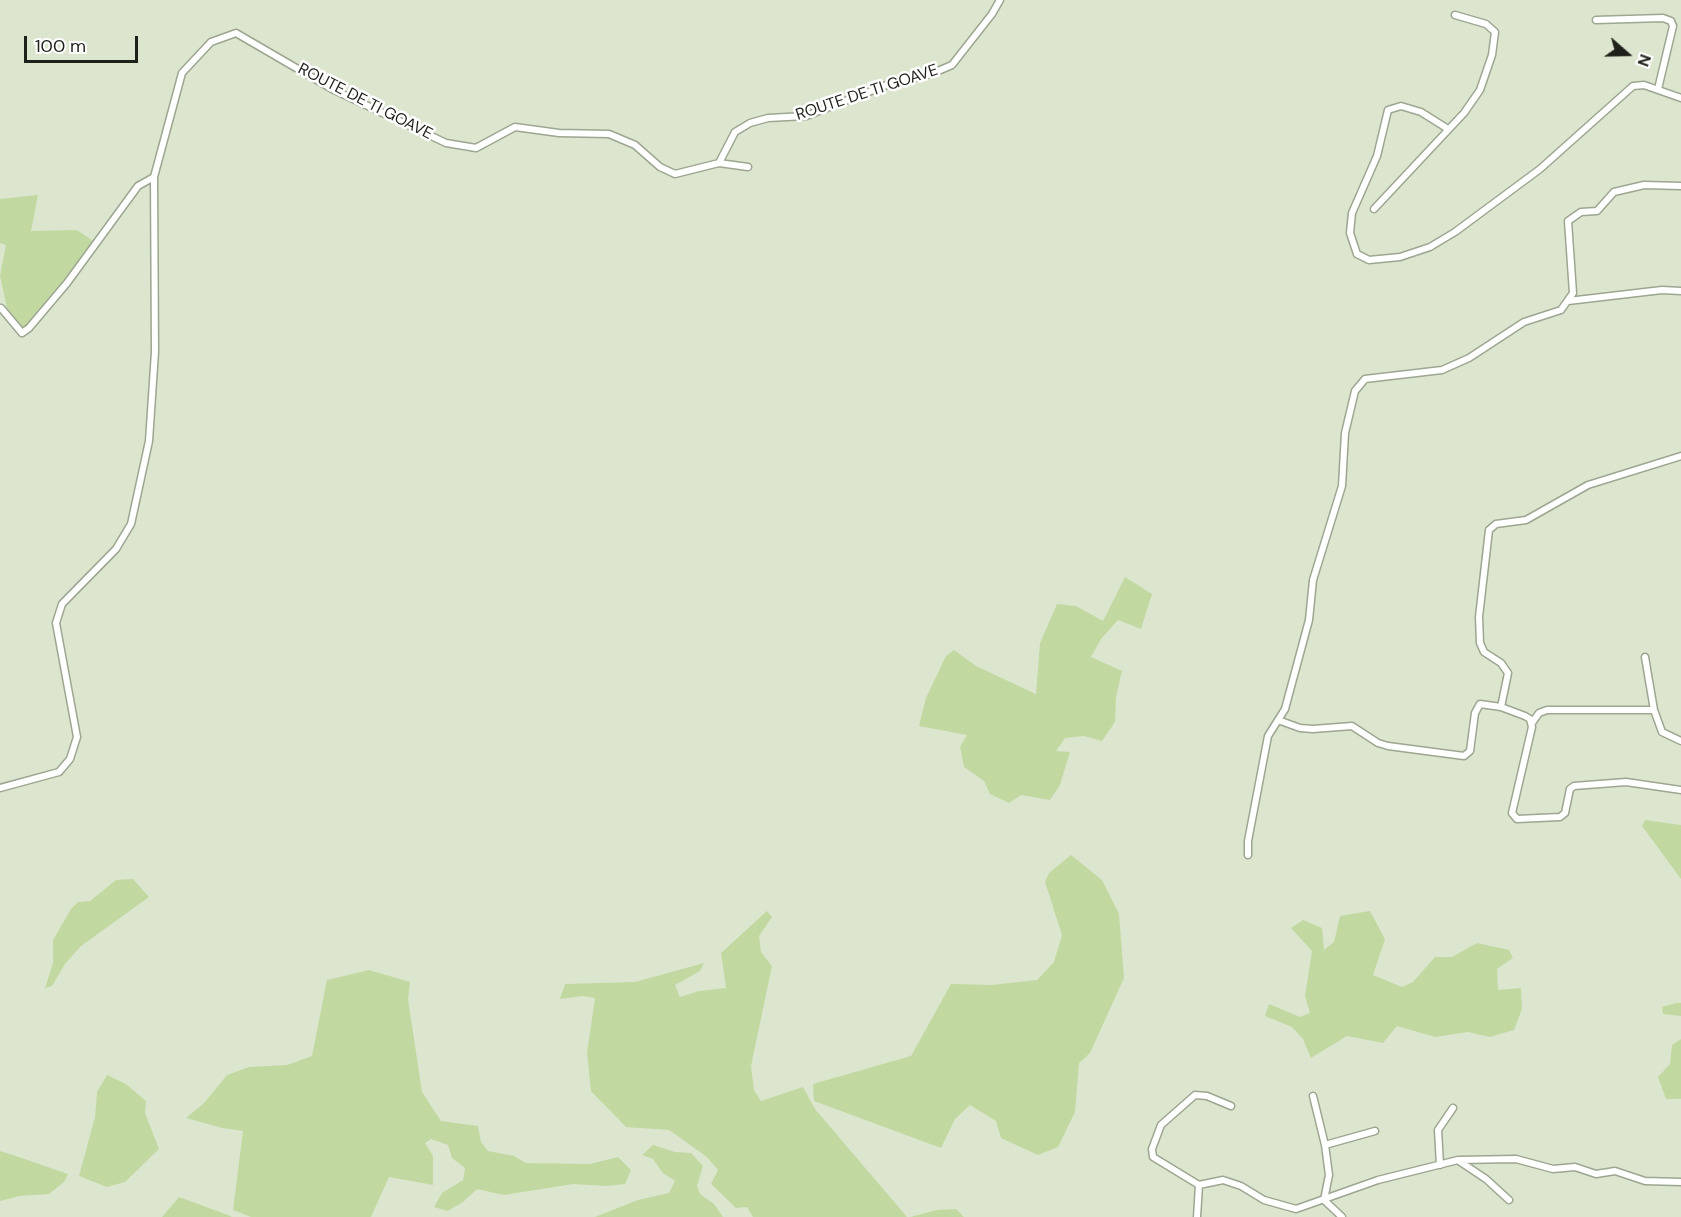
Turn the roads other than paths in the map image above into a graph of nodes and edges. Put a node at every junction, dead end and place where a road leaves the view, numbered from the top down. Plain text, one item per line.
1 (1000, 0) edge
2 (1455, 15) dead end
3 (1596, 20) dead end
4 (1658, 90) junction
5 (1681, 98) edge
6 (1448, 129) junction
7 (719, 163) junction
8 (748, 167) dead end
9 (154, 177) junction
10 (1681, 186) edge
11 (1374, 209) dead end
12 (1681, 291) edge
13 (1568, 301) junction
14 (1, 308) edge
15 (1681, 456) edge
16 (1646, 657) dead end
17 (1502, 707) junction
18 (1654, 710) junction
19 (1278, 720) junction
20 (1532, 723) junction
21 (1681, 741) edge
22 (0, 788) edge
23 (1681, 790) edge
24 (1248, 855) dead end
25 (1313, 1096) dead end
26 (1231, 1106) dead end
27 (1453, 1108) dead end
28 (1375, 1131) dead end
29 (1325, 1145) junction
30 (1458, 1160) junction
31 (1440, 1165) junction
32 (1681, 1182) edge
33 (1199, 1185) junction
34 (1324, 1200) junction
35 (1509, 1200) dead end
36 (1197, 1217) edge
37 (1342, 1217) edge

1 - 7 street, ROUTE DE TI GOAVE
2 - 6 street
3 - 4 street
4 - 5 street
4 - 6 street
6 - 11 street
7 - 8 street
7 - 9 street, ROUTE DE TI GOAVE
9 - 14 street
9 - 22 street, ROUTE DE TI GOAVE
10 - 13 street
12 - 13 street
13 - 19 street
15 - 17 street
16 - 18 street
17 - 19 street
17 - 20 street
18 - 20 street
18 - 21 street
19 - 24 street
20 - 23 street
25 - 29 street
26 - 33 street
27 - 31 street
28 - 29 street
29 - 34 street
30 - 31 street
30 - 32 street
30 - 35 street
31 - 34 street
33 - 34 street
33 - 36 street
34 - 37 street

